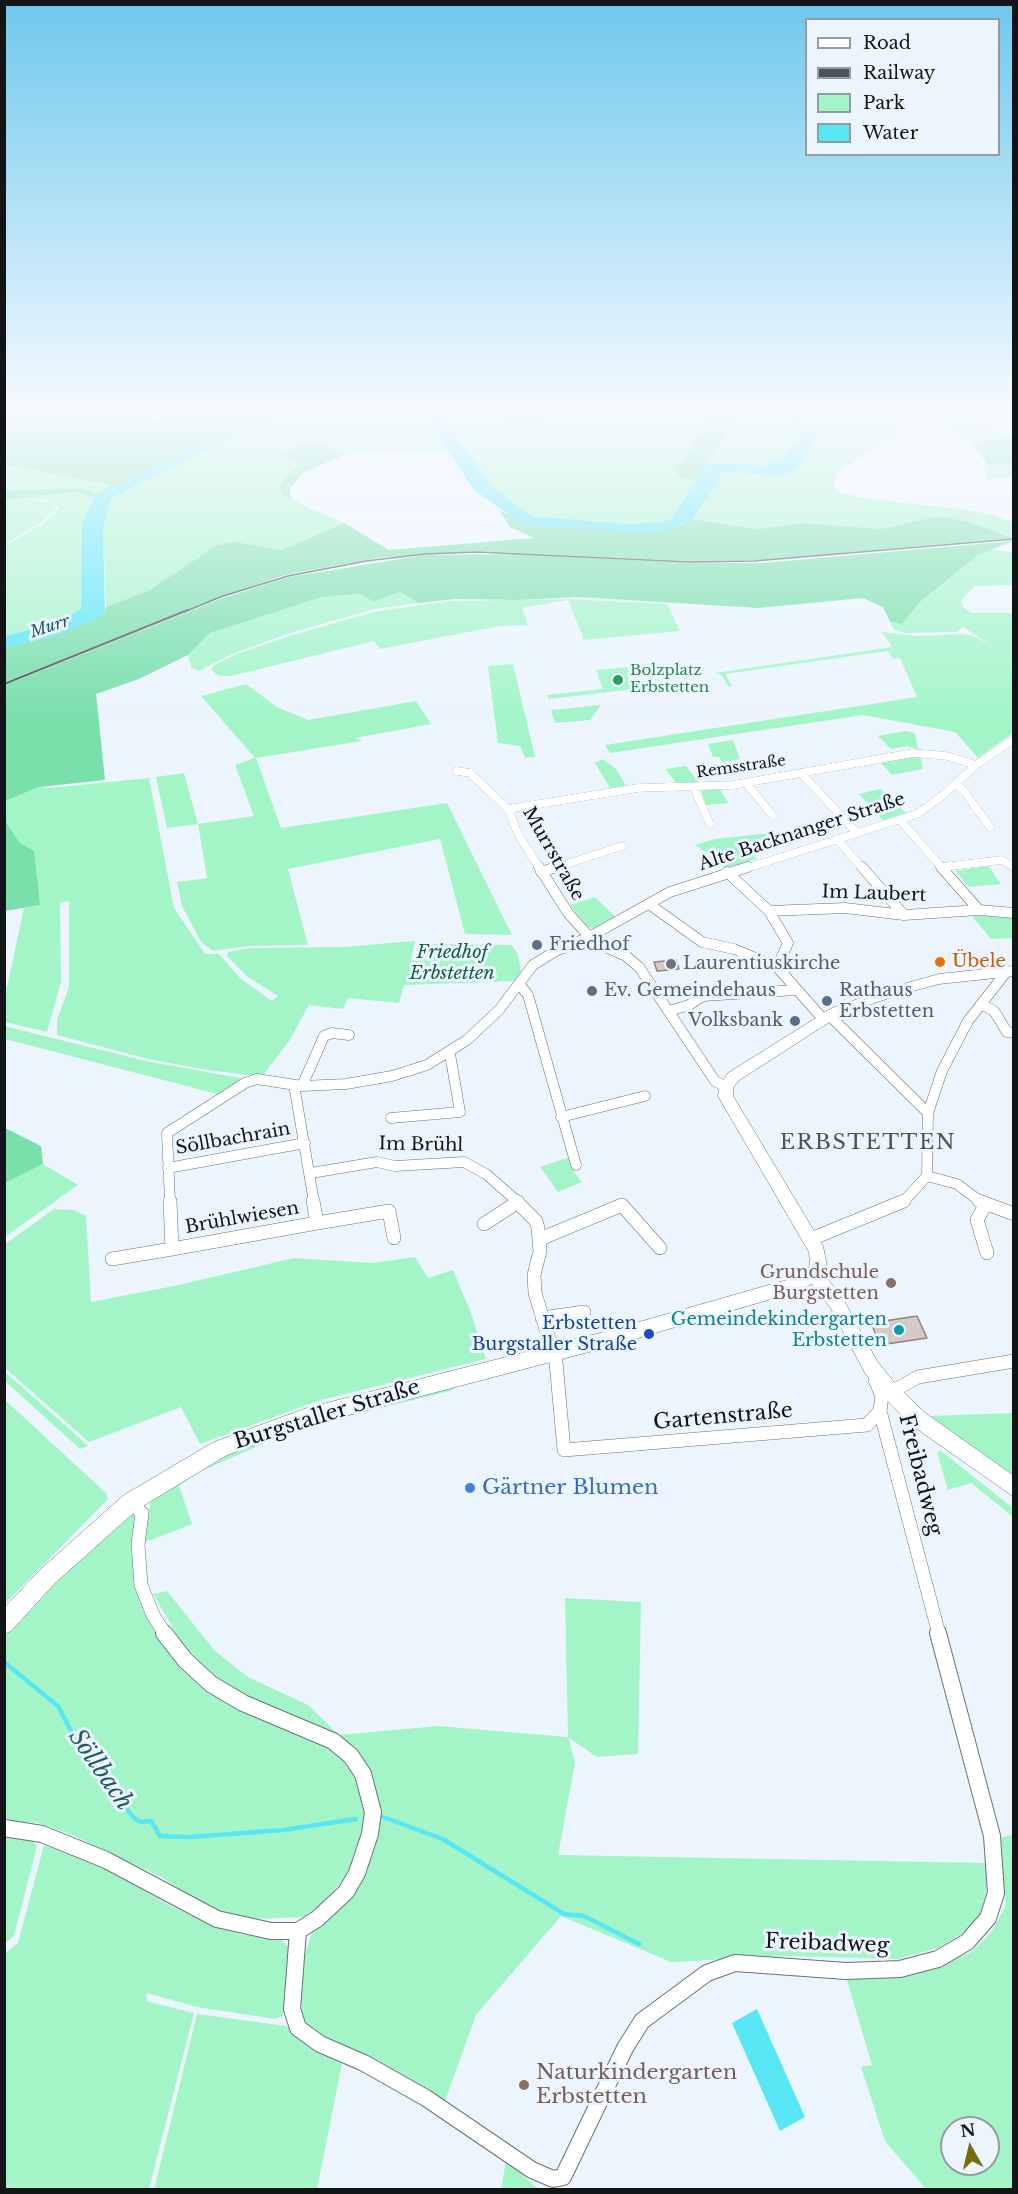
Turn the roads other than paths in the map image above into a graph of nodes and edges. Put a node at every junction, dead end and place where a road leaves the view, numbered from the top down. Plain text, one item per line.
1 (1014, 739) edge
2 (976, 765) junction
3 (457, 771) dead end
4 (801, 773) junction
5 (746, 783) junction
6 (955, 784) junction
7 (694, 788) junction
8 (508, 808) junction
9 (773, 816) dead end
10 (900, 820) junction
11 (710, 824) dead end
12 (990, 828) dead end
13 (857, 833) junction
14 (837, 838) junction
15 (622, 846) dead end
16 (942, 867) junction
17 (1014, 867) edge
18 (541, 872) junction
19 (728, 872) junction
20 (649, 904) junction
21 (979, 910) junction
22 (769, 911) junction
23 (1014, 913) edge
24 (904, 915) junction
25 (589, 938) junction
26 (777, 967) junction
27 (1010, 971) edge
28 (520, 985) junction
29 (796, 990) junction
30 (981, 1004) junction
31 (669, 1011) junction
32 (826, 1017) junction
33 (1014, 1034) edge
34 (349, 1035) dead end
35 (450, 1053) junction
36 (298, 1085) junction
37 (726, 1087) junction
38 (645, 1096) dead end
39 (928, 1113) junction
40 (561, 1117) junction
41 (391, 1118) dead end
42 (305, 1143) junction
43 (576, 1165) dead end
44 (168, 1168) junction
45 (311, 1173) junction
46 (927, 1176) junction
47 (168, 1181) joint
48 (518, 1202) junction
49 (985, 1205) junction
50 (1014, 1214) edge
51 (318, 1223) junction
52 (484, 1224) dead end
53 (394, 1238) dead end
54 (540, 1239) junction
55 (812, 1239) junction
56 (660, 1248) dead end
57 (172, 1249) junction
58 (987, 1253) dead end
59 (112, 1259) dead end
60 (814, 1274) junction
61 (584, 1311) dead end
62 (542, 1318) junction
63 (554, 1353) junction
64 (1014, 1361) edge
65 (871, 1367) junction
66 (891, 1392) junction
67 (880, 1411) junction
68 (1014, 1488) edge
69 (131, 1502) junction
70 (4, 1624) edge
71 (4, 1828) edge
72 (298, 1930) junction

1 - 2 street, Alte Backnanger Straße
2 - 4 street, Remsstraße
2 - 6 street, Alte Backnanger Straße
3 - 8 street, Murrstraße
4 - 5 street, Remsstraße
4 - 13 street
5 - 7 street, Remsstraße
5 - 9 street
6 - 10 street, Alte Backnanger Straße
6 - 12 street
7 - 8 street, Remsstraße
7 - 11 street
8 - 18 street, Murrstraße
10 - 13 street, Alte Backnanger Straße
10 - 16 street
13 - 14 street, Alte Backnanger Straße
14 - 19 street, Alte Backnanger Straße
14 - 24 street
15 - 18 street
16 - 17 street
16 - 21 street
18 - 25 street, Murrstraße
19 - 20 street, Alte Backnanger Straße
19 - 22 street
20 - 25 street, Alte Backnanger Straße
20 - 26 street
21 - 23 street, Im Laubert
21 - 24 street, Im Laubert
22 - 24 street, Im Laubert
22 - 26 street
25 - 28 street, Alte Backnanger Straße
25 - 31 street
26 - 29 street
27 - 30 street
27 - 32 street
28 - 35 street
28 - 40 street
29 - 31 street
29 - 32 street
30 - 33 street
30 - 39 street
31 - 37 street
32 - 37 street
32 - 39 street
34 - 36 street
35 - 36 street
35 - 41 street
36 - 42 street, Söllbachrain
36 - 44 street, Söllbachrain
37 - 55 street
38 - 40 street
39 - 46 street
40 - 43 street
42 - 44 street, Söllbachrain
42 - 45 street, Söllbachrain
44 - 47 street, Söllbachrain
45 - 48 street, Im Brühl
45 - 51 street, Brühlwiesen
46 - 49 street
46 - 55 street
47 - 57 street, Brühlwiesen
48 - 52 street
48 - 54 street, Im Brühl
49 - 50 street
49 - 58 street
51 - 53 street, Brühlwiesen
51 - 57 street, Brühlwiesen
54 - 56 street
54 - 62 street
55 - 60 street
57 - 59 street, Brühlwiesen
60 - 63 street, Burgstaller Straße
60 - 65 street
61 - 62 street
62 - 63 street
63 - 67 street, Gartenstraße
63 - 69 street, Burgstaller Straße
64 - 66 street
65 - 66 street
65 - 67 street, Freibadweg
66 - 68 street
67 - 72 street, Freibadweg
69 - 70 street, Burgstaller Straße
69 - 72 street
71 - 72 street

